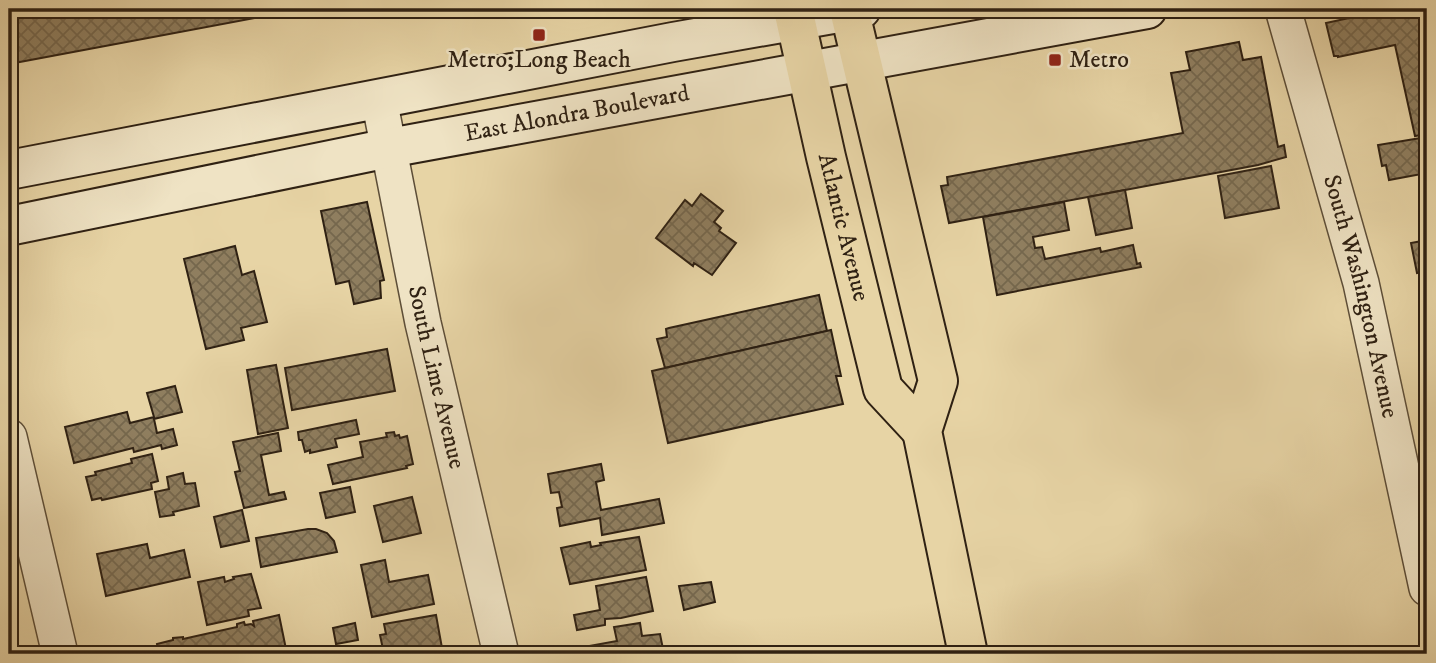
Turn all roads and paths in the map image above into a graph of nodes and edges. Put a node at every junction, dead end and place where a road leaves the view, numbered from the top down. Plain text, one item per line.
1 (1147, 9) edge
2 (1283, 9) edge
3 (853, 10) edge
4 (794, 14) edge
5 (860, 60) junction
6 (806, 71) junction
7 (379, 99) junction
8 (389, 148) junction
9 (9, 170) edge
10 (10, 229) edge
11 (922, 431) junction
12 (9, 437) edge
13 (1427, 588) edge
14 (60, 654) edge
15 (502, 654) edge
16 (968, 654) edge

1 - 5 main road, East Alondra Boulevard
2 - 13 street, South Washington Avenue
3 - 4 main road
3 - 5 main road
4 - 6 main road, Atlantic Avenue
4 - 7 main road
5 - 6 main road, East Alondra Boulevard
5 - 11 main road
6 - 8 main road, East Alondra Boulevard
6 - 11 main road, Atlantic Avenue
7 - 8 street, South Lime Avenue
7 - 9 main road
8 - 10 main road, East Alondra Boulevard
8 - 15 street, South Lime Avenue
11 - 16 main road
12 - 14 street

